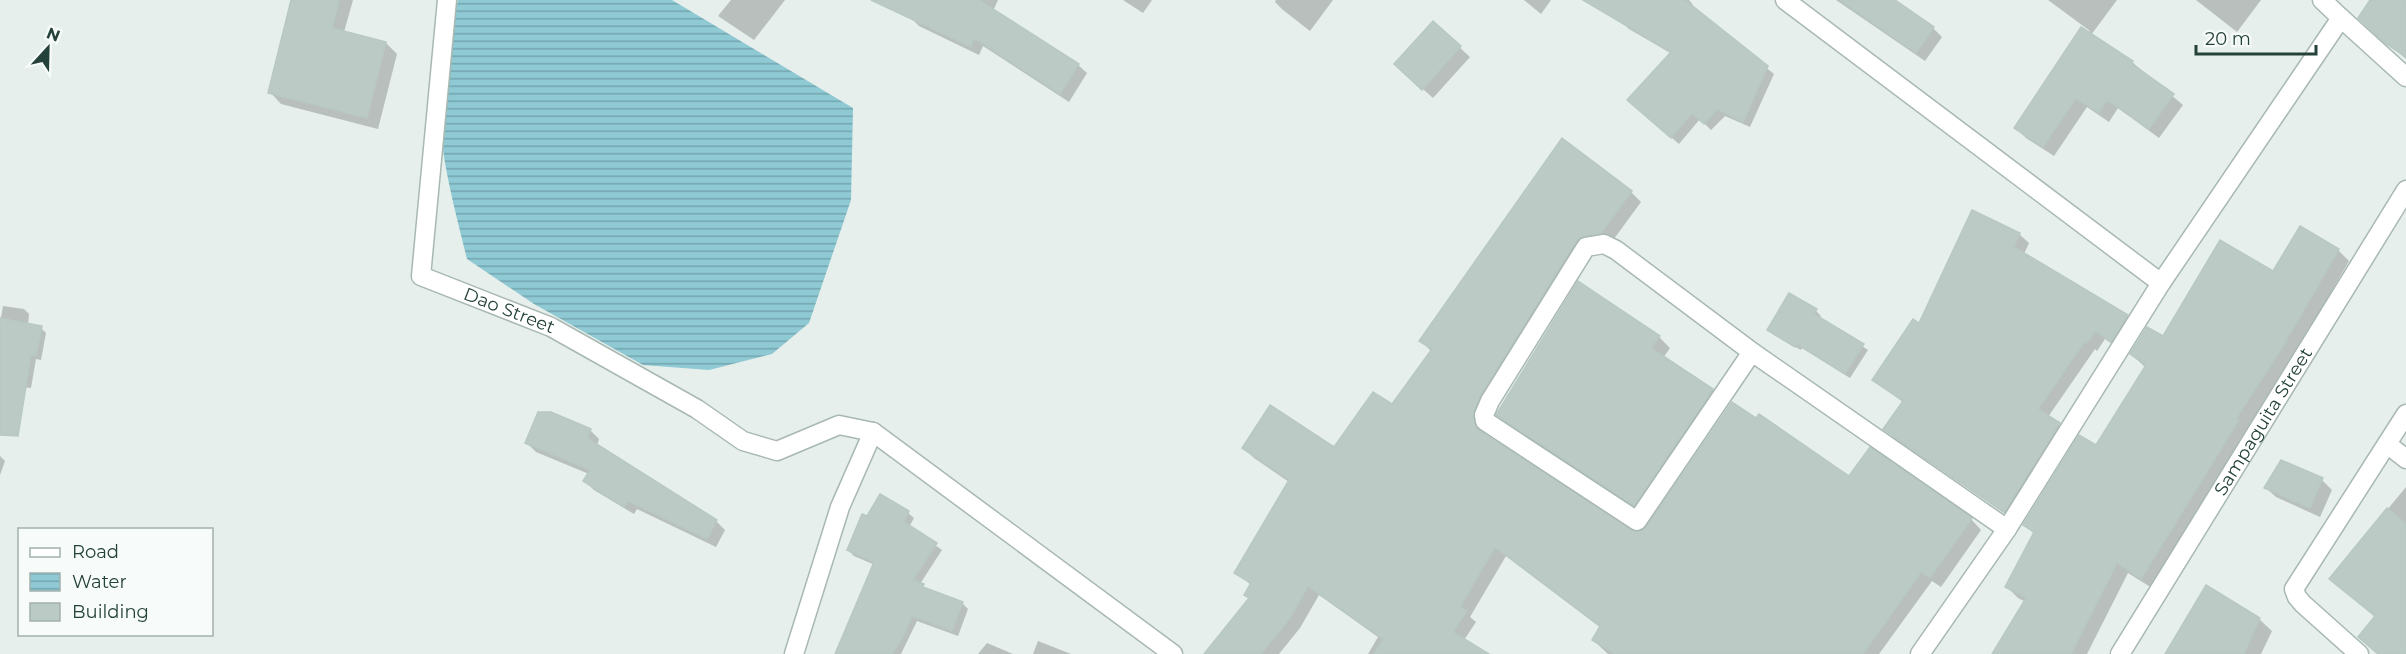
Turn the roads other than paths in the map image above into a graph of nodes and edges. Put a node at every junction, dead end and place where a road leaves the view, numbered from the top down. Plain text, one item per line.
1 (447, 0) edge
2 (1785, 0) edge
3 (2322, 0) edge
4 (2341, 18) junction
5 (2406, 77) edge
6 (2406, 190) edge
7 (2399, 217) edge
8 (2161, 284) junction
9 (1752, 352) junction
10 (2406, 414) edge
11 (873, 432) junction
12 (2387, 444) junction
13 (2406, 459) edge
14 (2007, 529) junction
15 (794, 654) edge
16 (1173, 654) edge
17 (1920, 654) edge
18 (2120, 654) edge
19 (2359, 654) edge

1 - 11 street, Dao Street
2 - 8 street
3 - 4 street
4 - 5 street
4 - 8 street
6 - 7 street, Sampaguita Street
7 - 18 street, Sampaguita Street
8 - 14 street
9 - 9 street
9 - 14 street
10 - 12 street
11 - 15 street
11 - 16 street
12 - 13 street
12 - 19 street
14 - 17 street

